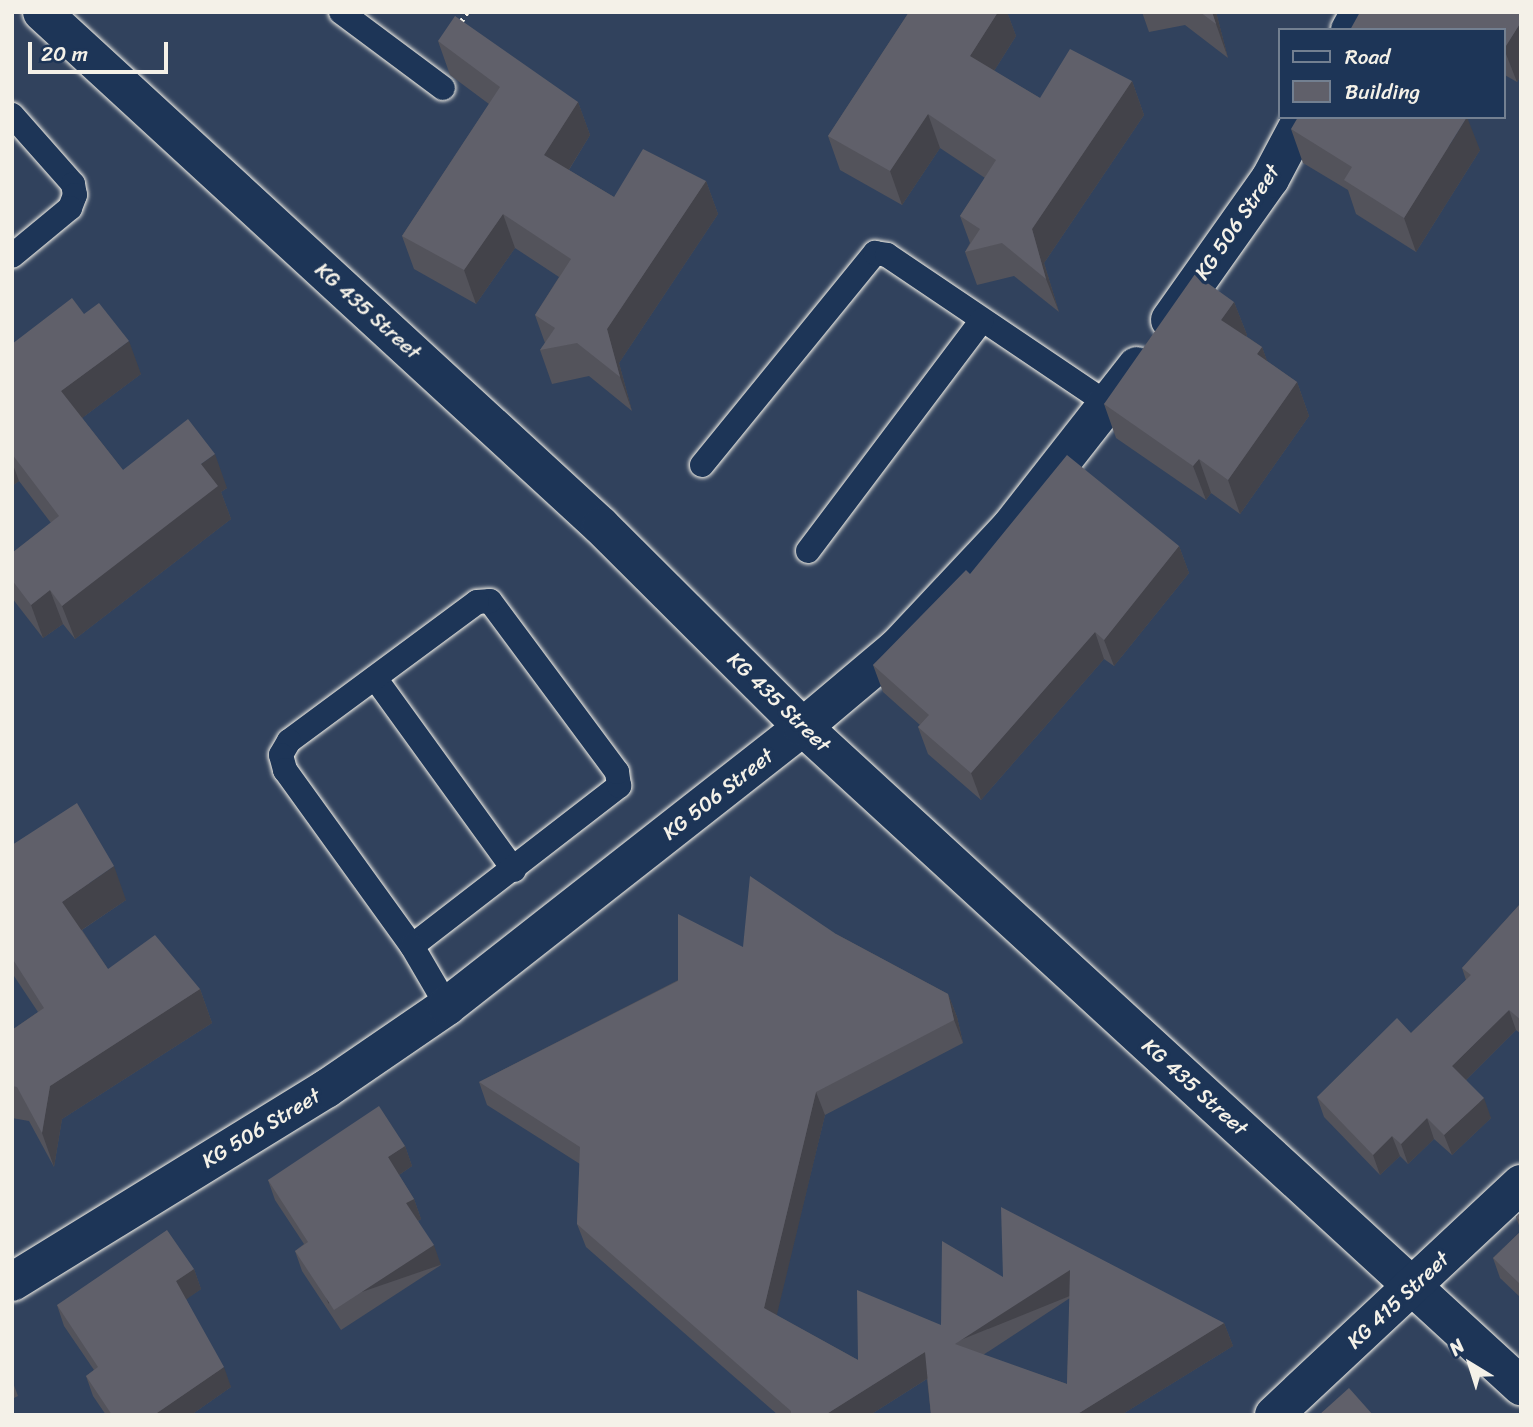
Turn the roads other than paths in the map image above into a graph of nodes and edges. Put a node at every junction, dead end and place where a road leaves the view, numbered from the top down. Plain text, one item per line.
1 (42, 12) edge
2 (341, 12) edge
3 (1360, 12) edge
4 (1351, 28) edge
5 (443, 88) edge
6 (12, 115) edge
7 (1302, 119) edge
8 (12, 256) edge
9 (982, 320) junction
10 (1109, 405) junction
11 (702, 465) dead end
12 (808, 551) dead end
13 (375, 678) junction
14 (803, 727) junction
15 (514, 870) junction
16 (412, 946) junction
17 (447, 1006) junction
18 (1521, 1184) edge
19 (12, 1282) edge
20 (1415, 1286) junction
21 (1521, 1386) edge
22 (1274, 1415) edge

1 - 14 street, KG 435 Street
2 - 5 lane
3 - 4 street
6 - 8 lane
7 - 10 street, KG 506 Street
9 - 10 lane
9 - 11 lane
9 - 12 lane
10 - 14 street, KG 506 Street
13 - 15 lane
13 - 15 lane
13 - 16 lane
14 - 17 street, KG 506 Street
14 - 20 street, KG 435 Street
15 - 16 lane
16 - 17 lane
17 - 19 street, KG 506 Street
18 - 20 street, KG 415 Street
20 - 21 street, KG 435 Street
20 - 22 street, KG 415 Street

